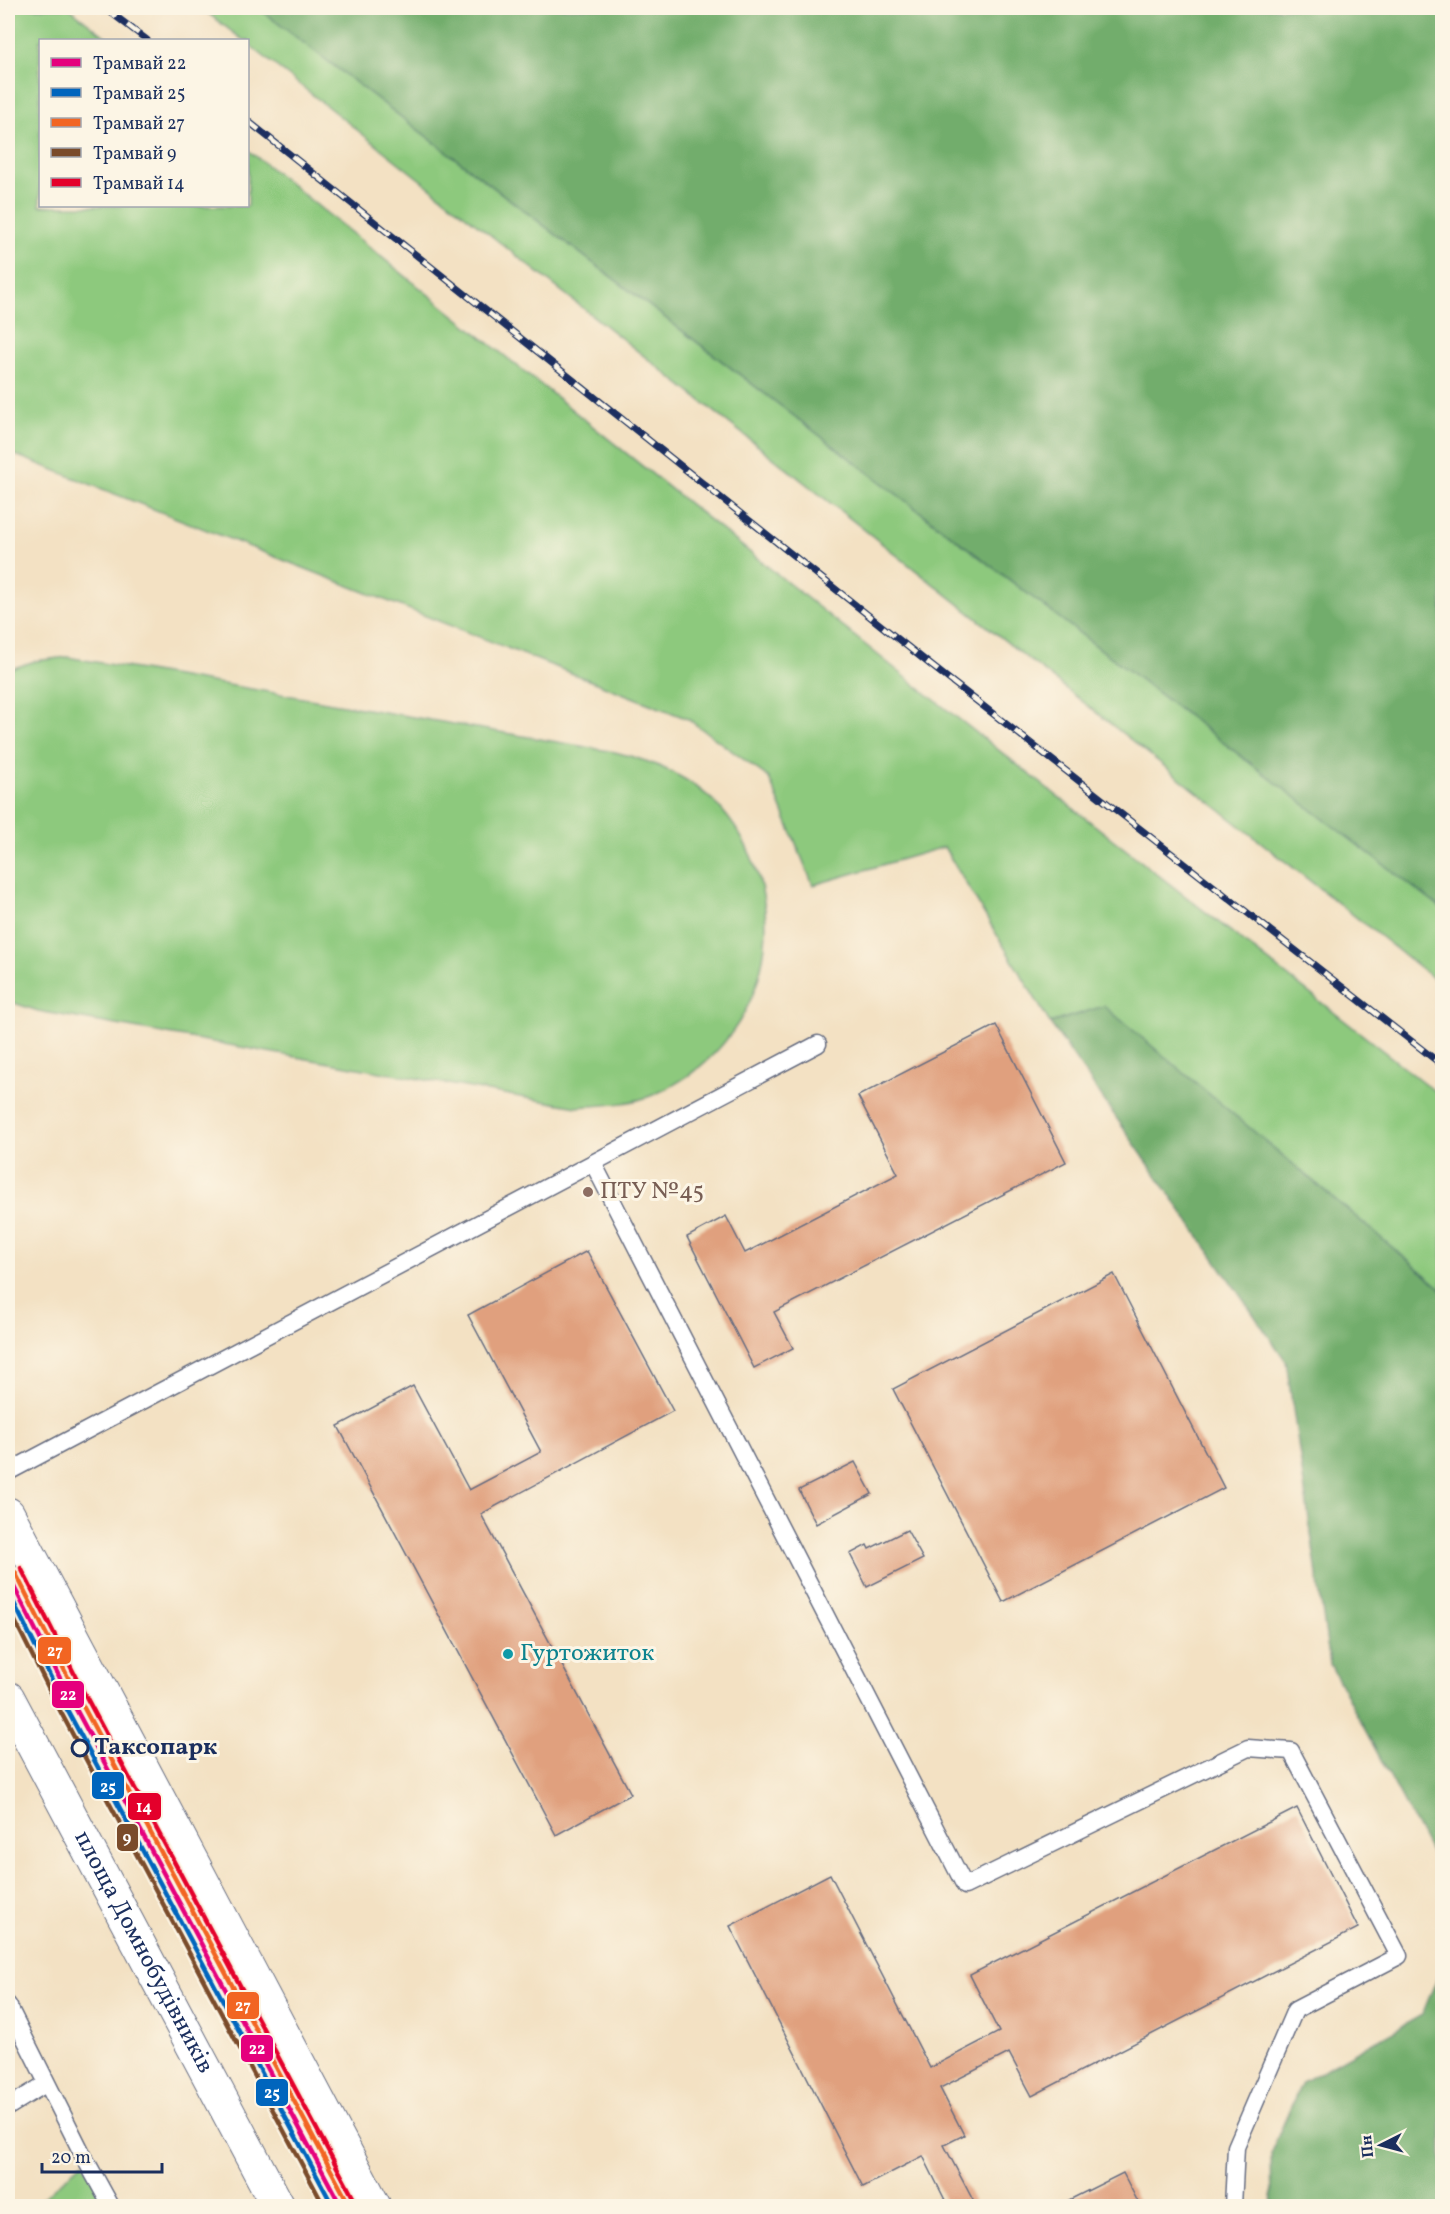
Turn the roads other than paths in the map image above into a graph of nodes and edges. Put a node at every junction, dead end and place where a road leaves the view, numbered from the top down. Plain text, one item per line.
1 (818, 1044) dead end
2 (593, 1163) junction
3 (8, 1472) edge
4 (8, 1514) edge
5 (8, 1698) edge
6 (8, 2005) edge
7 (47, 2083) junction
8 (8, 2107) edge
9 (111, 2206) edge
10 (278, 2206) edge
11 (374, 2206) edge
12 (1233, 2206) edge

1 - 2 lane
2 - 3 lane
2 - 12 lane
4 - 11 main road
5 - 10 main road, площа Домнобудівників
6 - 7 lane
7 - 8 lane
7 - 9 lane

